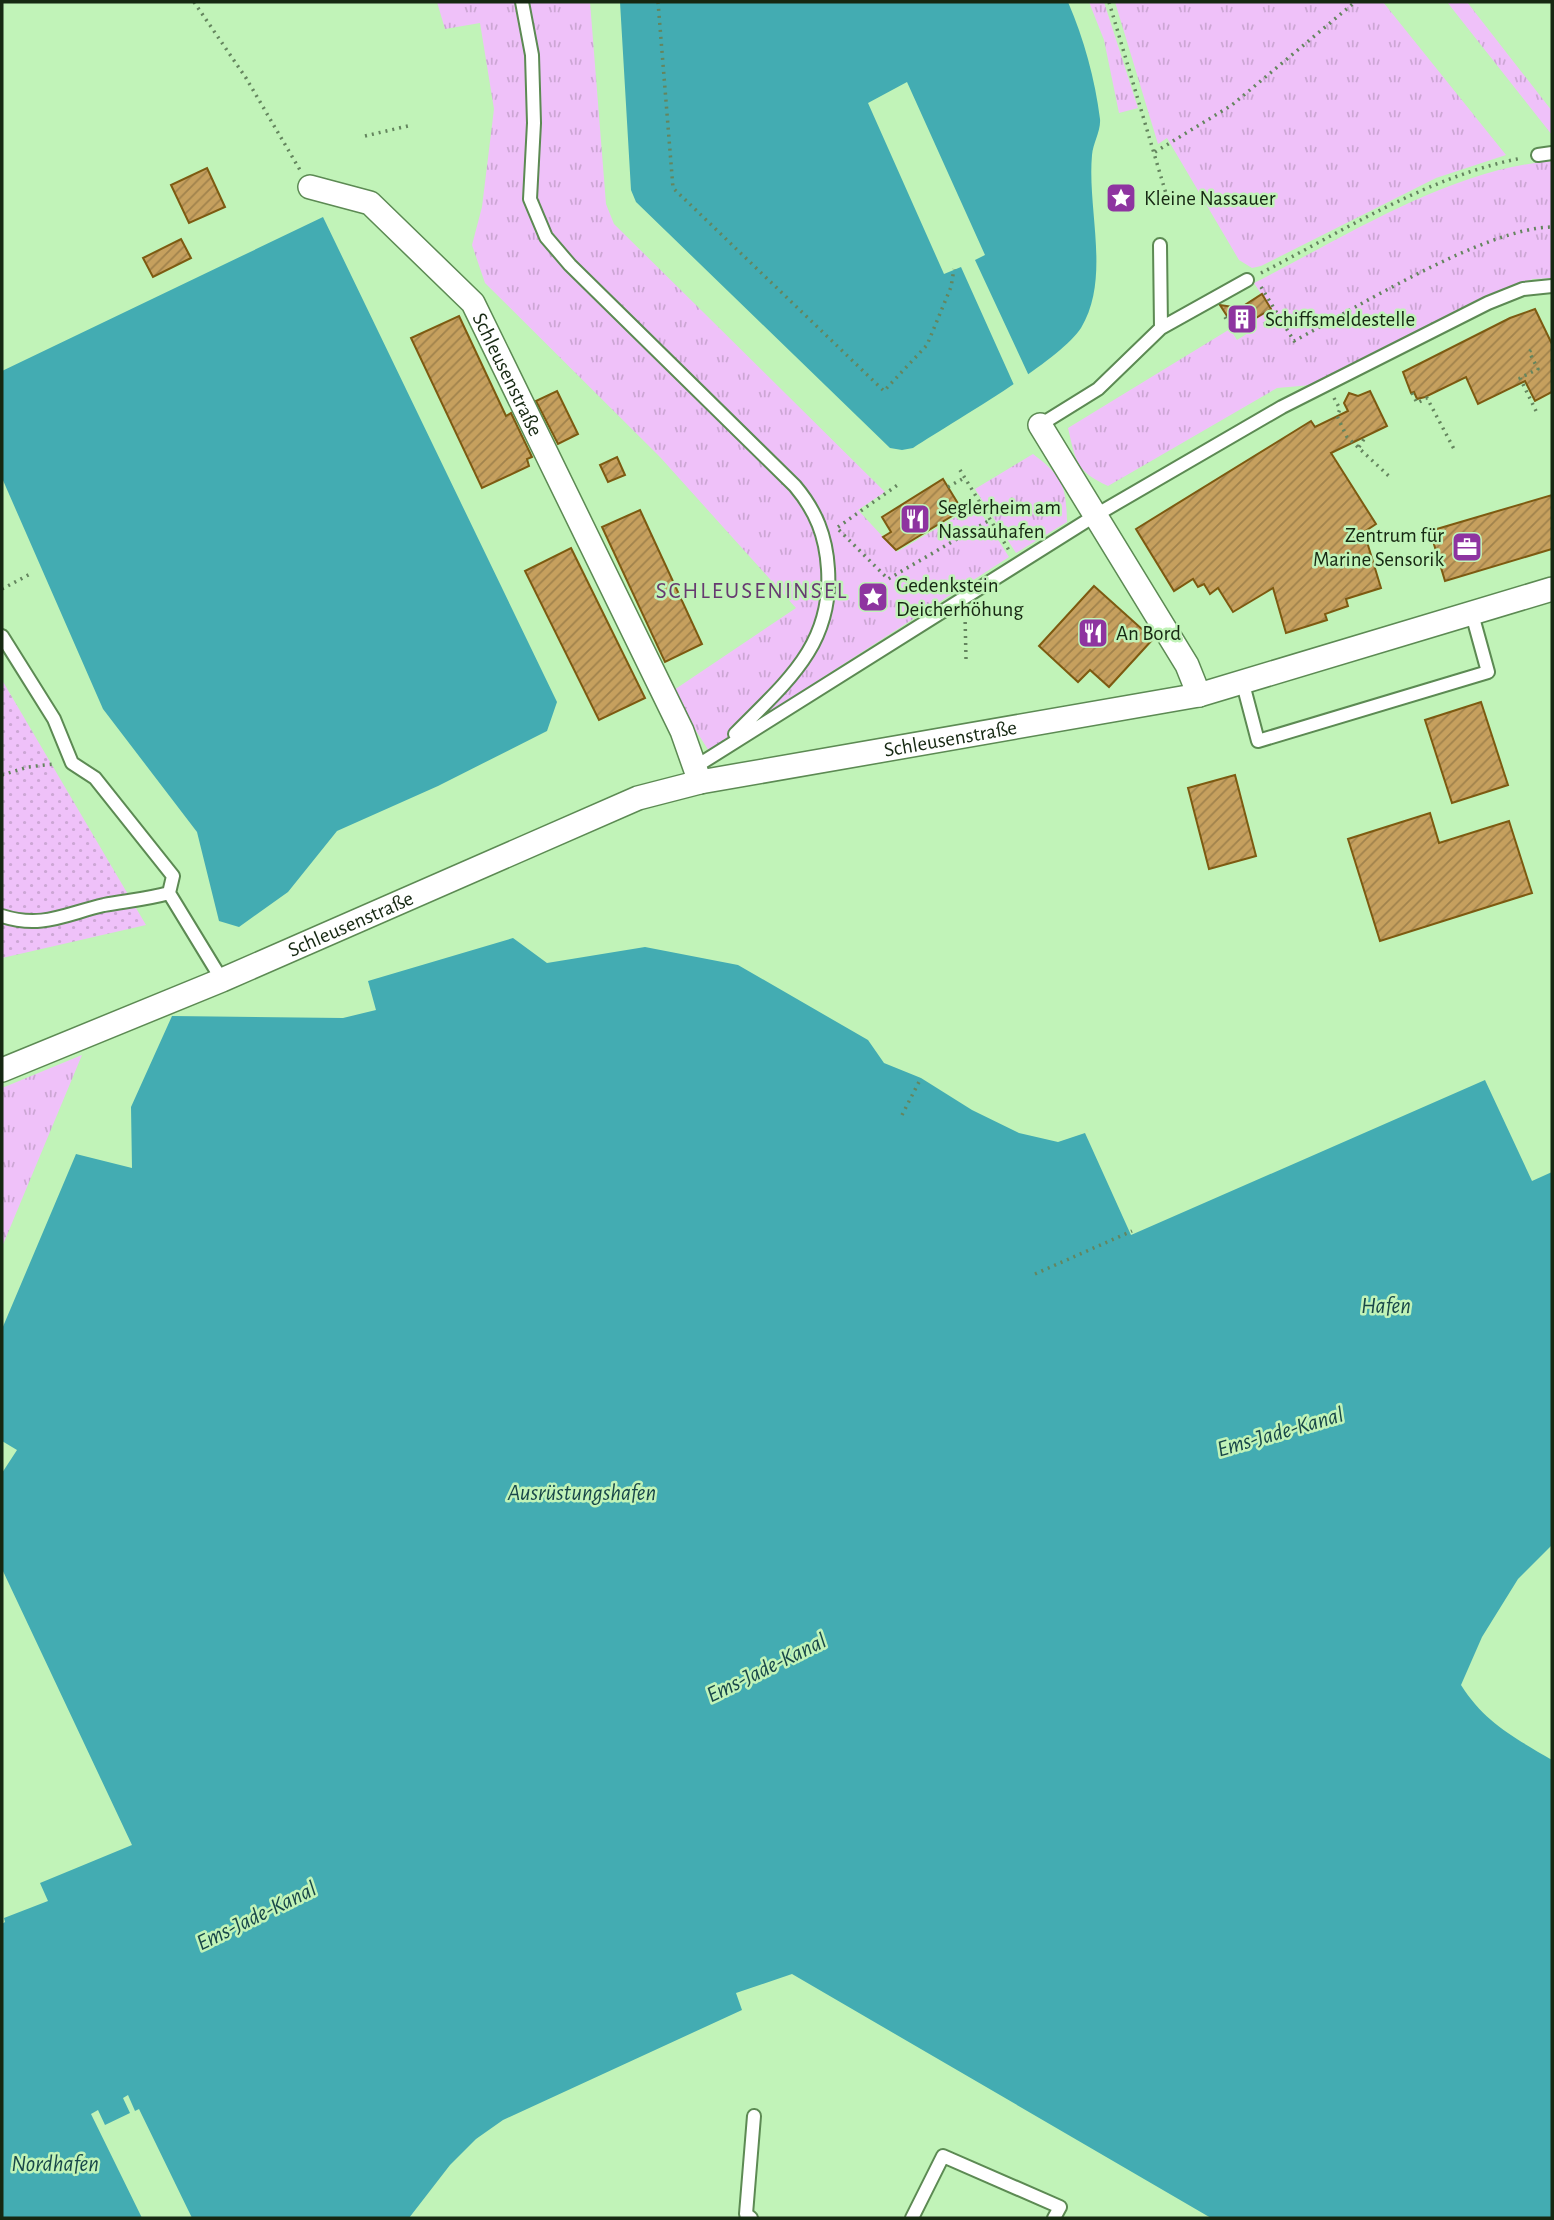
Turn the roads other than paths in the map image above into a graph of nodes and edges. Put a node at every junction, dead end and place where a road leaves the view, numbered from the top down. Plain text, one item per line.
1 (522, 2) edge
2 (1552, 153) edge
3 (1538, 155) road end
4 (310, 187) road end
5 (1160, 245) dead end
6 (1251, 278) road end
7 (1552, 286) edge
8 (1161, 328) junction
9 (1040, 425) joint
10 (1096, 515) junction
11 (1552, 589) edge
12 (1472, 614) junction
13 (2, 636) edge
14 (1243, 684) junction
15 (1199, 695) junction
16 (720, 749) junction
17 (697, 775) junction
18 (169, 893) junction
19 (2, 916) edge
20 (222, 980) junction
21 (2, 1070) edge
22 (754, 2116) dead end
23 (751, 2218) edge
24 (912, 2218) edge
25 (1054, 2218) edge

1 - 16 lane
2 - 3 lane
4 - 17 street, Schleusenstraße
5 - 8 lane
6 - 8 lane
7 - 10 lane
8 - 9 lane
9 - 10 street
10 - 15 street
10 - 16 lane
11 - 12 street, Schleusenstraße
12 - 14 street, Schleusenstraße
12 - 14 lane
13 - 18 lane
14 - 15 street, Schleusenstraße
15 - 17 street, Schleusenstraße
16 - 17 lane
17 - 20 street, Schleusenstraße
18 - 19 lane
18 - 20 lane
20 - 21 street, Schleusenstraße
22 - 23 lane
24 - 25 lane

